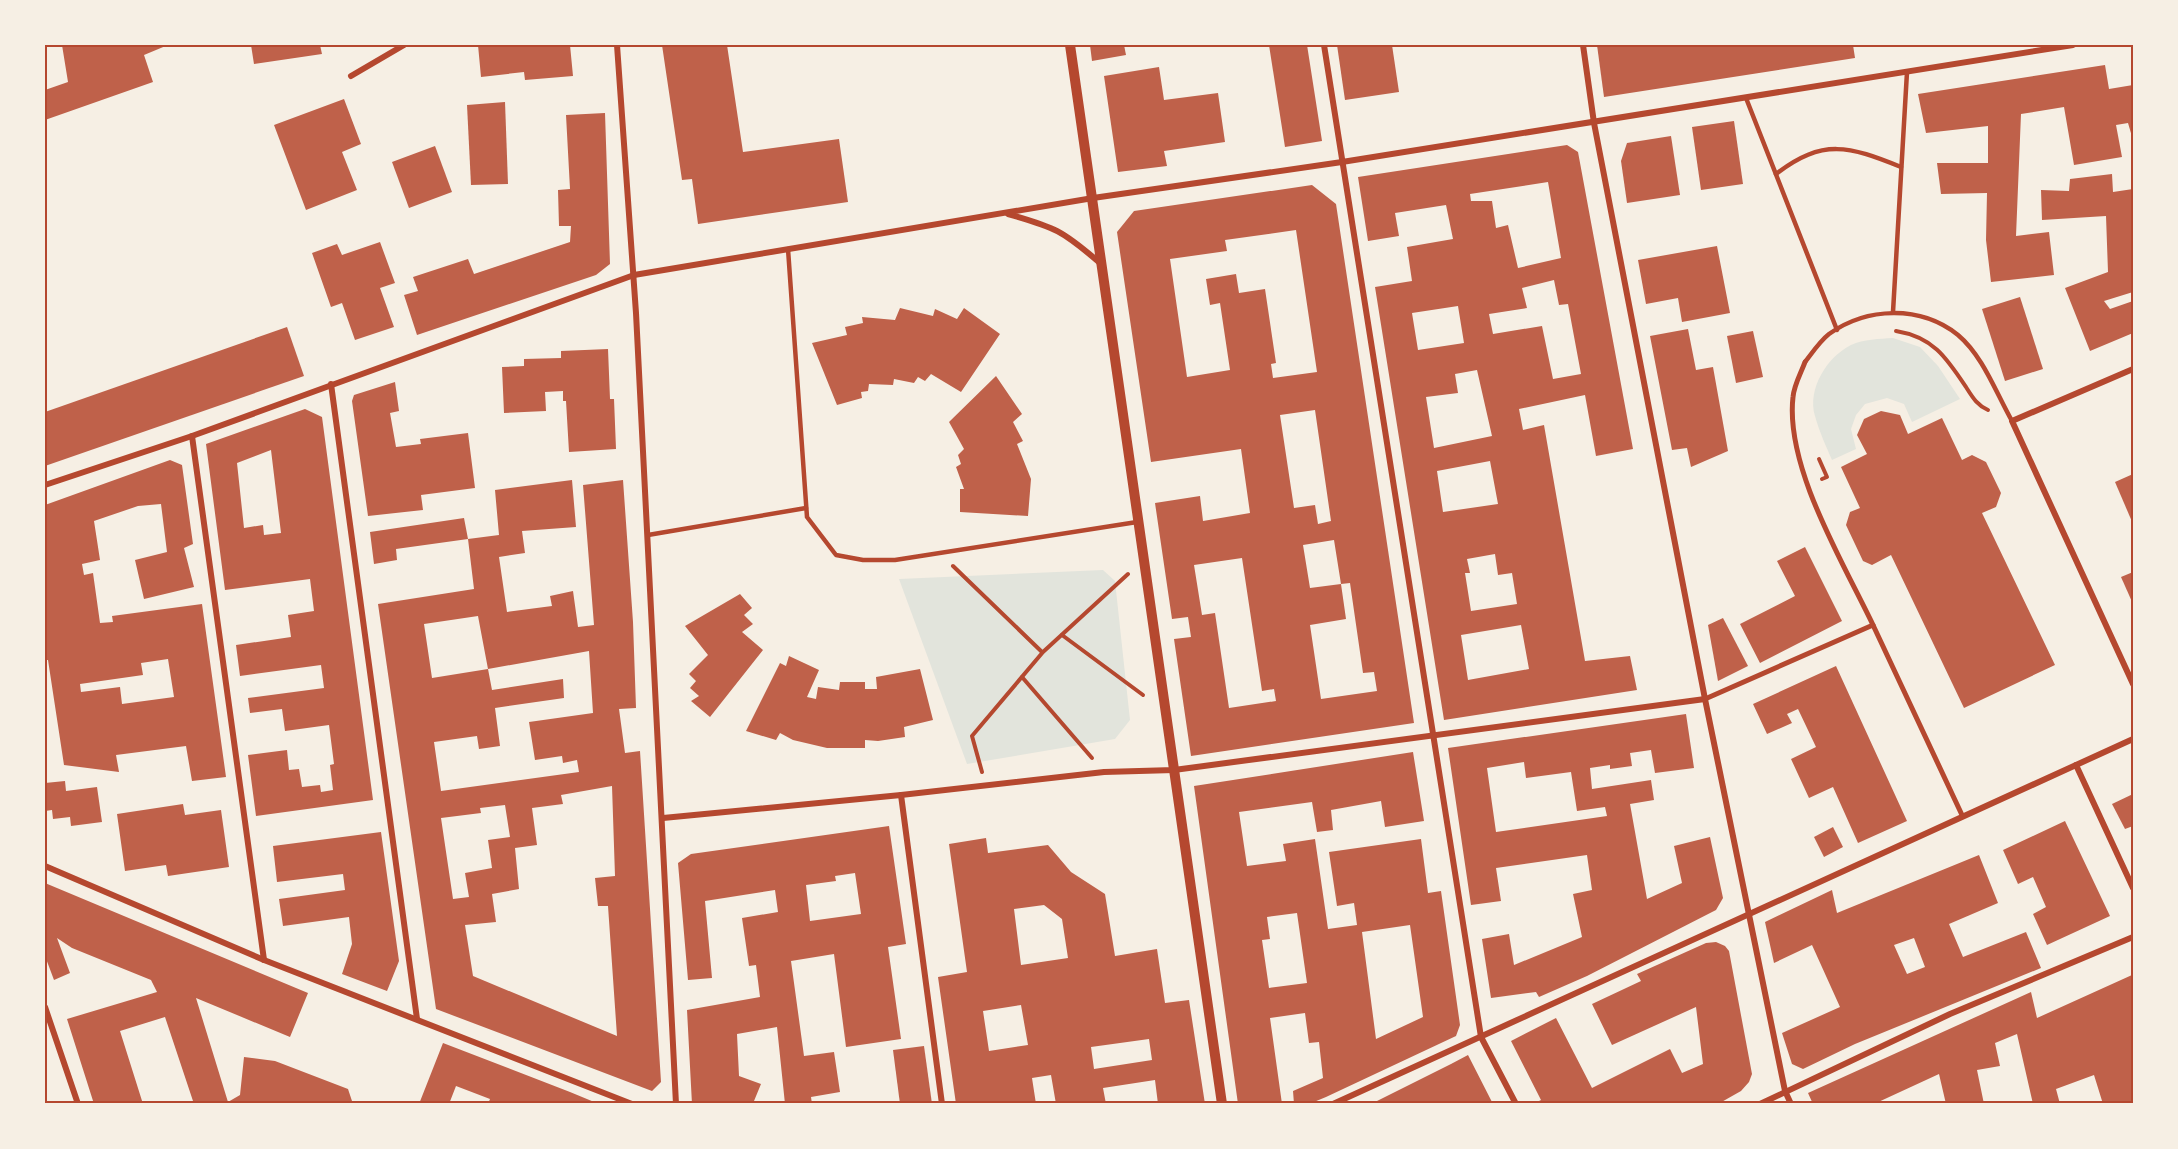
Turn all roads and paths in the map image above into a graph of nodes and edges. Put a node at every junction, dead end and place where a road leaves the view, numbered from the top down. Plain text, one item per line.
1 (404, 45) edge
2 (617, 45) edge
3 (1070, 45) edge
4 (1324, 45) edge
5 (1583, 45) edge
6 (2073, 45) edge
7 (1907, 72) junction
8 (351, 75) dead end
9 (1746, 98) junction
10 (1594, 123) junction
11 (1342, 162) junction
12 (1901, 167) junction
13 (1776, 174) junction
14 (1093, 198) junction
15 (1004, 213) junction
16 (788, 249) junction
17 (1103, 266) junction
18 (634, 275) junction
19 (1893, 312) junction
20 (1837, 330) junction
21 (1886, 330) dead end
22 (1805, 362) joint
23 (2133, 369) edge
24 (331, 384) junction
25 (2012, 421) junction
26 (192, 436) junction
27 (1816, 452) dead end
28 (45, 485) edge
29 (1807, 486) junction
30 (806, 508) junction
31 (1139, 521) junction
32 (648, 535) junction
33 (939, 553) junction
34 (1144, 559) junction
35 (1873, 625) junction
36 (1062, 635) junction
37 (1043, 652) junction
38 (1022, 677) junction
39 (2133, 684) edge
40 (1705, 699) junction
41 (1166, 711) junction
42 (1433, 736) junction
43 (2133, 739) edge
44 (2076, 765) junction
45 (1174, 770) junction
46 (1104, 772) junction
47 (986, 786) junction
48 (902, 795) junction
49 (1962, 815) junction
50 (663, 818) junction
51 (45, 866) edge
52 (2133, 888) edge
53 (1750, 914) junction
54 (2133, 937) edge
55 (264, 960) junction
56 (45, 1007) edge
57 (417, 1019) junction
58 (1480, 1037) junction
59 (1785, 1091) junction
60 (78, 1104) edge
61 (632, 1104) edge
62 (676, 1104) edge
63 (942, 1104) edge
64 (1221, 1104) edge
65 (1333, 1104) edge
66 (1516, 1104) edge
67 (1760, 1104) edge
68 (1791, 1104) edge

1 - 8 street
2 - 18 street
3 - 14 street
4 - 11 street
5 - 10 street
6 - 7 street
7 - 9 street
7 - 12 lane
9 - 10 street
9 - 13 lane
10 - 11 street
10 - 40 street
11 - 14 street
11 - 42 street
12 - 13 lane
12 - 19 lane
13 - 20 lane
14 - 15 street
14 - 17 street
15 - 16 street
15 - 17 street
16 - 18 street
16 - 30 lane
17 - 31 street
18 - 24 street
18 - 32 street
19 - 20 lane
19 - 25 lane
20 - 22 lane
21 - 25 path
22 - 29 street
23 - 25 street
24 - 26 street
24 - 57 street
25 - 39 street
26 - 28 street
26 - 55 street
27 - 29 path
29 - 35 street
30 - 32 lane
30 - 33 lane
31 - 33 lane
31 - 34 street
32 - 50 street
33 - 37 path
34 - 36 path
34 - 41 street
35 - 40 street
35 - 49 street
36 - 37 path
36 - 41 path
37 - 38 path
38 - 46 path
38 - 47 path
40 - 42 street
40 - 53 street
41 - 45 street
42 - 45 street
42 - 58 street
43 - 44 street
44 - 49 street
44 - 52 street
45 - 46 street
45 - 64 street
46 - 47 street
47 - 48 street
48 - 50 street
48 - 63 street
49 - 53 street
50 - 62 street
51 - 55 street
53 - 58 street
53 - 59 street
54 - 59 street
55 - 57 street
56 - 60 street
57 - 61 street
58 - 65 street
58 - 66 street
59 - 67 street
59 - 68 street

